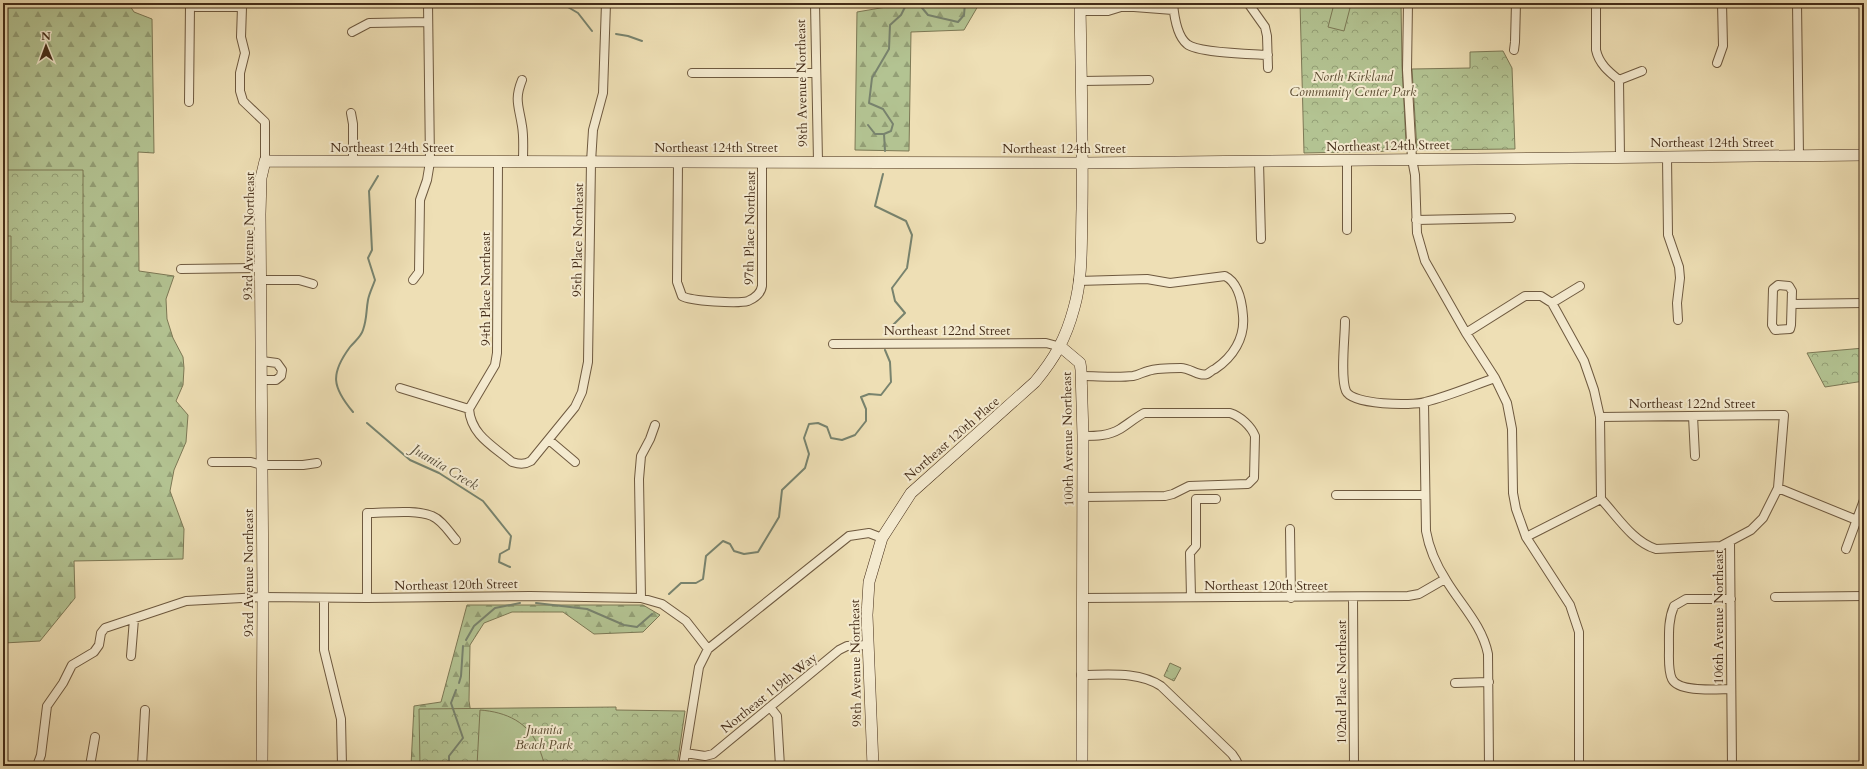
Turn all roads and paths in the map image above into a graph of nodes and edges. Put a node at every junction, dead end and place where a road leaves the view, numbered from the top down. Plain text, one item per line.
1 (428, 3) edge
2 (606, 3) edge
3 (815, 3) edge
4 (1248, 3) edge
5 (1408, 3) edge
6 (1516, 3) edge
7 (1596, 3) edge
8 (1722, 3) edge
9 (1797, 3) edge
10 (188, 4) edge
11 (243, 5) edge
12 (1080, 7) edge
13 (1173, 7) edge
14 (428, 22) junction
15 (352, 32) dead end
16 (1514, 50) dead end
17 (1268, 55) junction
18 (1717, 63) dead end
19 (1268, 68) dead end
20 (1642, 71) dead end
21 (692, 73) dead end
22 (816, 73) junction
23 (522, 80) dead end
24 (1149, 80) dead end
25 (1619, 80) junction
26 (1082, 81) junction
27 (189, 102) dead end
28 (350, 113) dead end
29 (1864, 155) edge
30 (1799, 156) junction
31 (1667, 157) junction
32 (1620, 158) junction
33 (1412, 159) junction
34 (265, 161) junction
35 (353, 161) junction
36 (523, 161) junction
37 (1347, 161) junction
38 (430, 162) junction
39 (498, 162) junction
40 (590, 162) junction
41 (678, 162) junction
42 (762, 162) junction
43 (818, 162) junction
44 (1259, 162) junction
45 (1083, 163) junction
46 (1510, 218) dead end
47 (1416, 220) junction
48 (1347, 230) dead end
49 (1261, 239) dead end
50 (261, 268) junction
51 (180, 269) dead end
52 (262, 280) junction
53 (413, 280) dead end
54 (1078, 281) junction
55 (313, 284) dead end
56 (1580, 286) dead end
57 (1552, 303) junction
58 (1864, 303) edge
59 (1792, 304) junction
60 (1678, 320) dead end
61 (1345, 321) dead end
62 (1466, 333) junction
63 (833, 344) dead end
64 (1061, 347) junction
65 (262, 361) junction
66 (1082, 376) junction
67 (1495, 378) junction
68 (262, 380) junction
69 (400, 388) dead end
70 (1424, 403) junction
71 (469, 409) junction
72 (1784, 415) joint
73 (1693, 416) junction
74 (1600, 417) junction
75 (655, 425) dead end
76 (1083, 436) junction
77 (549, 440) junction
78 (1695, 456) dead end
79 (212, 462) dead end
80 (575, 462) dead end
81 (316, 463) dead end
82 (262, 465) junction
83 (1778, 488) junction
84 (1336, 495) dead end
85 (1425, 495) junction
86 (1083, 496) junction
87 (1216, 499) dead end
88 (1601, 499) junction
89 (1864, 500) edge
90 (1861, 522) edge
91 (1290, 528) dead end
92 (1526, 537) junction
93 (882, 538) junction
94 (456, 540) dead end
95 (1730, 542) junction
96 (1846, 549) dead end
97 (1445, 579) junction
98 (1864, 596) edge
99 (263, 597) junction
100 (1192, 597) junction
101 (1775, 597) dead end
102 (324, 598) junction
103 (368, 598) junction
104 (641, 598) junction
105 (1082, 598) junction
106 (1291, 598) junction
107 (1353, 598) junction
108 (1732, 599) junction
109 (134, 619) junction
110 (868, 645) junction
111 (708, 648) junction
112 (131, 656) dead end
113 (1081, 675) junction
114 (1455, 682) dead end
115 (1489, 682) junction
116 (1731, 689) junction
117 (770, 707) junction
118 (145, 710) dead end
119 (96, 737) dead end
120 (685, 753) junction
121 (37, 766) edge
122 (90, 766) edge
123 (142, 766) edge
124 (262, 766) edge
125 (271, 766) edge
126 (295, 766) edge
127 (342, 766) edge
128 (683, 766) edge
129 (780, 766) edge
130 (873, 766) edge
131 (1082, 766) edge
132 (1238, 766) edge
133 (1354, 766) edge
134 (1489, 766) edge
135 (1579, 766) edge
136 (1732, 766) edge

1 - 14 street
2 - 40 street, 95th Place Northeast
3 - 22 street, 98th Avenue Northeast
4 - 17 street
5 - 33 street
6 - 16 street
7 - 25 street
8 - 18 street
9 - 30 street
10 - 11 street
10 - 27 street
11 - 34 street, 93rd Avenue Northeast
12 - 13 street
12 - 26 street
13 - 17 street
14 - 15 street
14 - 38 street
17 - 19 street
20 - 25 street
21 - 22 street
22 - 43 street, 98th Avenue Northeast
23 - 36 street
24 - 26 street
25 - 32 street
26 - 45 street
28 - 35 street
29 - 30 street, Northeast 124th Street
30 - 31 street, Northeast 124th Street
31 - 32 street, Northeast 124th Street
31 - 60 street
32 - 33 street, Northeast 124th Street
33 - 37 street, Northeast 124th Street
33 - 47 street
34 - 35 street, Northeast 124th Street
34 - 50 street, 93rd Avenue Northeast
35 - 38 street, Northeast 124th Street
36 - 39 street, Northeast 124th Street
36 - 40 street, Northeast 124th Street
37 - 44 street, Northeast 124th Street
37 - 48 street
38 - 39 street, Northeast 124th Street
38 - 53 street
39 - 71 street, 94th Place Northeast
40 - 41 street, Northeast 124th Street
40 - 77 street, 95th Place Northeast
41 - 42 street, Northeast 124th Street
41 - 42 street, 97th Place Northeast
42 - 43 street, Northeast 124th Street
43 - 45 street, Northeast 124th Street
44 - 45 street, Northeast 124th Street
44 - 49 street
45 - 54 street
46 - 47 street
47 - 62 street
50 - 51 street
50 - 52 street, 93rd Avenue Northeast
52 - 55 street
52 - 65 street, 93rd Avenue Northeast
54 - 64 street
54 - 66 street
56 - 57 street
57 - 62 street
57 - 74 street
58 - 59 street
59 - 59 street
61 - 70 street
62 - 67 street
63 - 64 street, Northeast 122nd Street
64 - 66 street, 100th Avenue Northeast
64 - 93 street, Northeast 120th Place
65 - 68 street, 93rd Avenue Northeast
65 - 68 street
66 - 76 street, 100th Avenue Northeast
67 - 70 street
67 - 92 street
68 - 82 street, 93rd Avenue Northeast
69 - 71 street
70 - 85 street
71 - 77 street, 95th Place Northeast
72 - 73 street, Northeast 122nd Street
72 - 83 street, 106th Avenue Northeast
73 - 74 street, Northeast 122nd Street
73 - 78 street
74 - 88 street
75 - 104 street
76 - 86 street, 100th Avenue Northeast
76 - 86 street
77 - 80 street
79 - 82 street
81 - 82 street
82 - 99 street, 93rd Avenue Northeast
83 - 90 street
83 - 95 street, 106th Avenue Northeast
84 - 85 street
85 - 97 street
86 - 105 street, 100th Avenue Northeast
87 - 100 street
88 - 92 street
88 - 95 street
89 - 90 street
90 - 96 street
91 - 106 street
92 - 135 street
93 - 110 street, 98th Avenue Northeast
93 - 111 street
94 - 103 street
95 - 108 street, 106th Avenue Northeast
97 - 107 street, Northeast 120th Street
97 - 115 street
98 - 101 street
99 - 102 street, Northeast 120th Street
99 - 109 street, Northeast 120th Street
99 - 124 street, 93rd Avenue Northeast
100 - 105 street, Northeast 120th Street
100 - 106 street, Northeast 120th Street
102 - 103 street, Northeast 120th Street
102 - 127 street
103 - 104 street, Northeast 120th Street
104 - 111 street, Northeast 120th Street
105 - 113 street, 100th Avenue Northeast
106 - 107 street, Northeast 120th Street
107 - 133 street, 102nd Place Northeast
108 - 116 street, 106th Avenue Northeast
108 - 116 street
109 - 112 street
109 - 121 street, Northeast 120th Street
110 - 117 street, Northeast 119th Way
110 - 130 street, 98th Avenue Northeast
111 - 120 street
113 - 131 street, 100th Avenue Northeast
113 - 132 street
114 - 115 street
115 - 134 street
116 - 136 street, 106th Avenue Northeast
117 - 120 street, Northeast 119th Way
117 - 129 street
118 - 123 street
119 - 122 street
120 - 128 street
125 - 126 street

